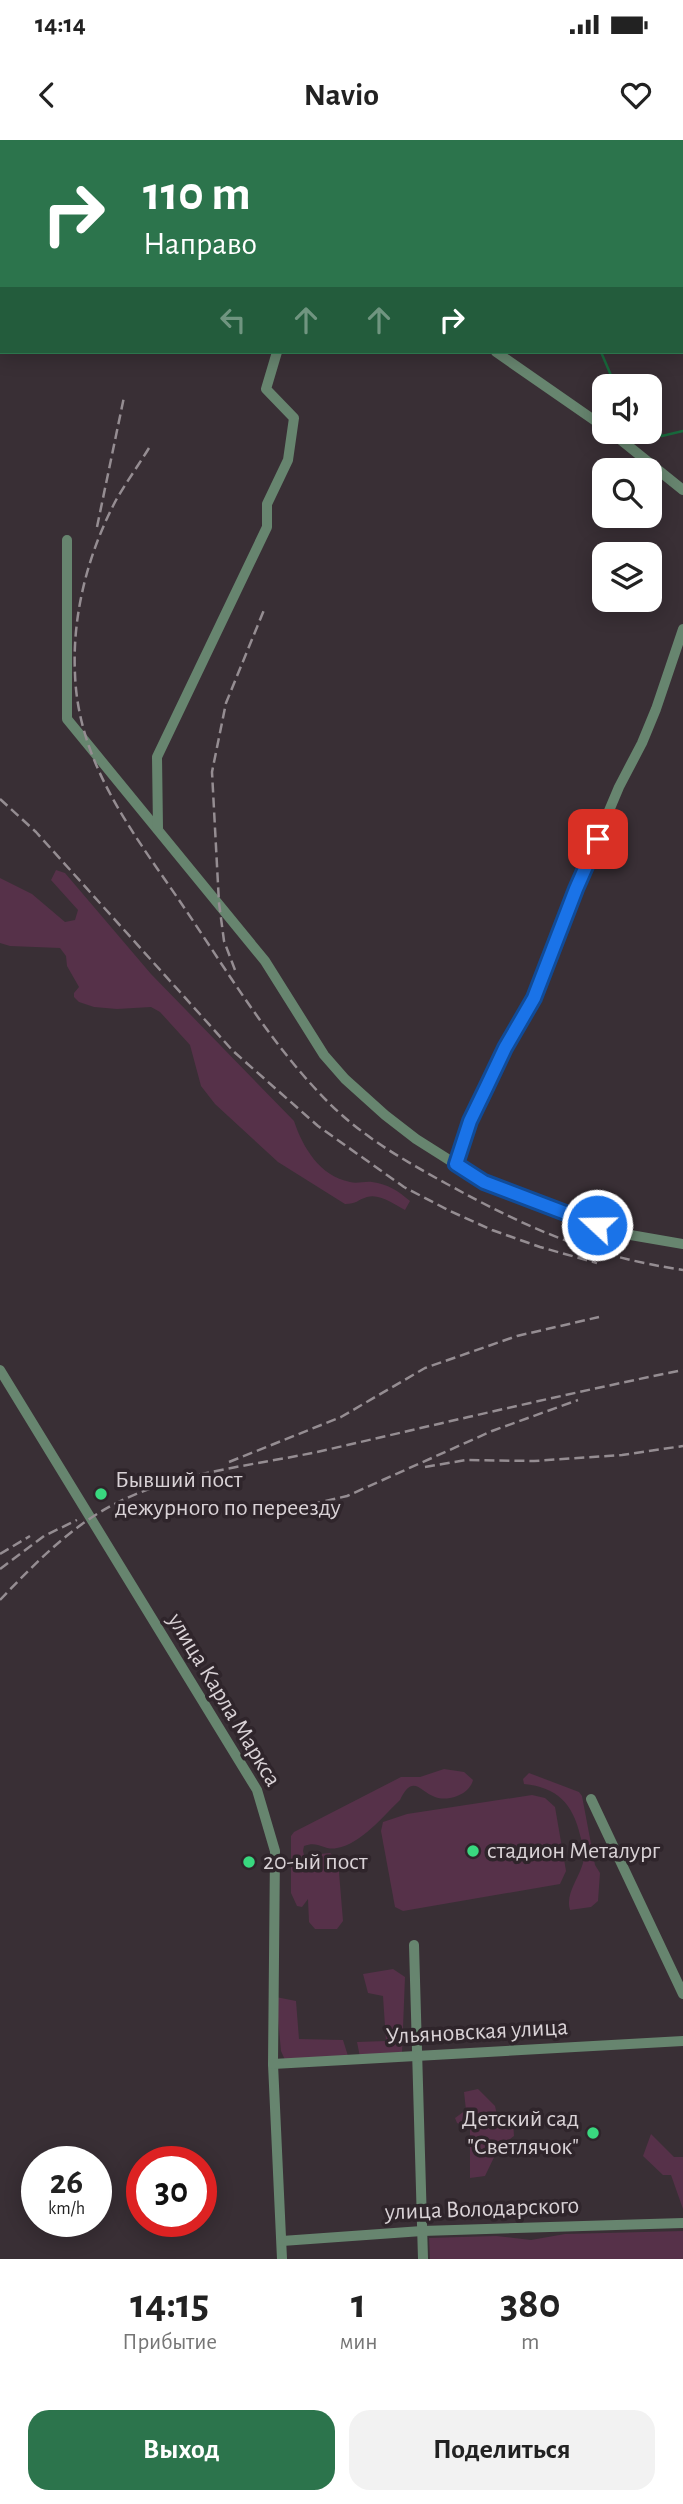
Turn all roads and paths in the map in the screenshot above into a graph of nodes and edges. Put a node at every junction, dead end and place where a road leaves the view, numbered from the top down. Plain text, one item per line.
1 (276, 354) edge
2 (499, 354) edge
3 (592, 419) edge
4 (626, 444) edge
5 (683, 489) edge
6 (67, 540) dead end
7 (683, 629) edge
8 (159, 829) junction
9 (456, 1164) junction
10 (683, 1244) edge
11 (0, 1370) edge
12 (591, 1799) dead end
13 (414, 1945) dead end
14 (683, 1994) edge
15 (683, 2041) edge
16 (418, 2057) junction
17 (273, 2064) junction
18 (683, 2223) edge
19 (422, 2231) junction
20 (282, 2241) junction
21 (282, 2259) edge
22 (423, 2259) edge

1 - 8 street
2 - 3 street
4 - 5 street
6 - 8 street
7 - 9 street
8 - 9 street
9 - 10 street
11 - 17 street, улица Карла Маркса
12 - 14 street
13 - 16 street
15 - 16 street, Ульяновская улица
16 - 17 street, Ульяновская улица
16 - 19 street
17 - 20 street, улица Карла Маркса
18 - 19 street, улица Володарского
19 - 20 street, улица Володарского
19 - 22 street
20 - 21 street, улица Карла Маркса

